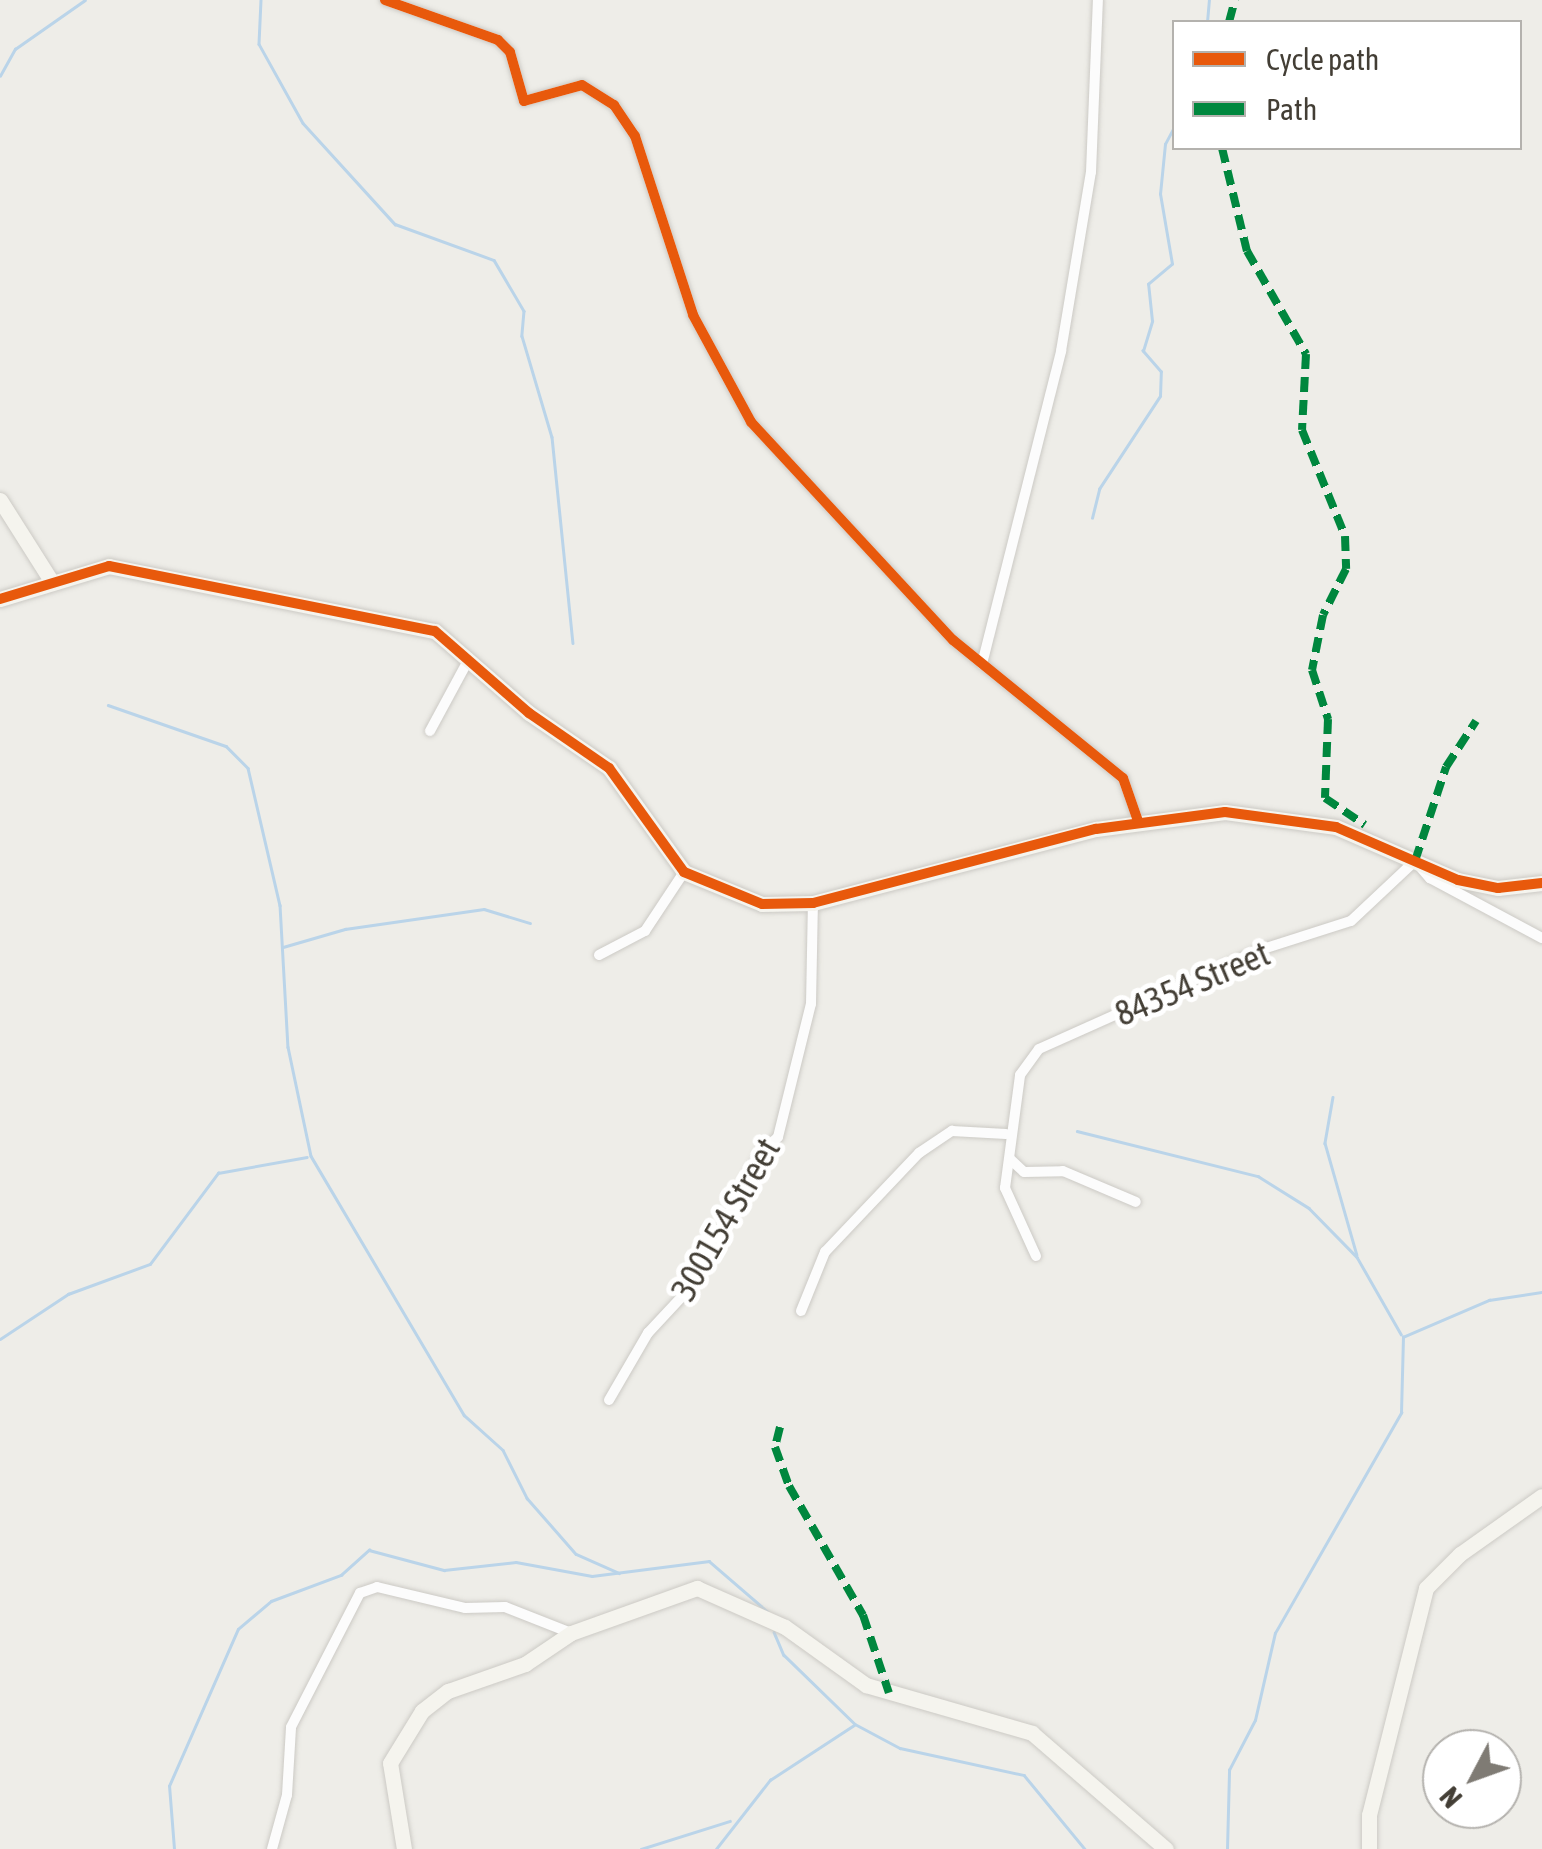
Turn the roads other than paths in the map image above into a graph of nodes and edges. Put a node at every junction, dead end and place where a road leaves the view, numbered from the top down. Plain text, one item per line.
1 (385, 0) edge
2 (1098, 0) edge
3 (0, 500) edge
4 (50, 579) junction
5 (0, 598) edge
6 (469, 658) junction
7 (982, 664) junction
8 (430, 731) dead end
9 (1138, 820) junction
10 (1416, 860) junction
11 (684, 872) junction
12 (1542, 883) edge
13 (813, 903) junction
14 (1542, 938) edge
15 (599, 955) dead end
16 (1006, 1134) junction
17 (1010, 1159) junction
18 (1136, 1202) dead end
19 (1036, 1256) dead end
20 (801, 1311) dead end
21 (609, 1400) dead end
22 (1542, 1496) edge
23 (571, 1633) junction
24 (272, 1849) edge
25 (404, 1849) edge
26 (1166, 1849) edge
27 (1369, 1849) edge

1 - 7 street
2 - 7 street
3 - 4 street
4 - 5 street
4 - 6 street
6 - 8 street
6 - 11 street
7 - 9 street
9 - 10 street
9 - 13 street
10 - 12 street
10 - 14 street
10 - 16 street, 84354 Street
11 - 13 street
11 - 15 street
13 - 21 street, 300154 Street
16 - 17 street
16 - 20 street
17 - 18 street
17 - 19 street
22 - 27 street
23 - 24 street
23 - 25 street
23 - 26 street

